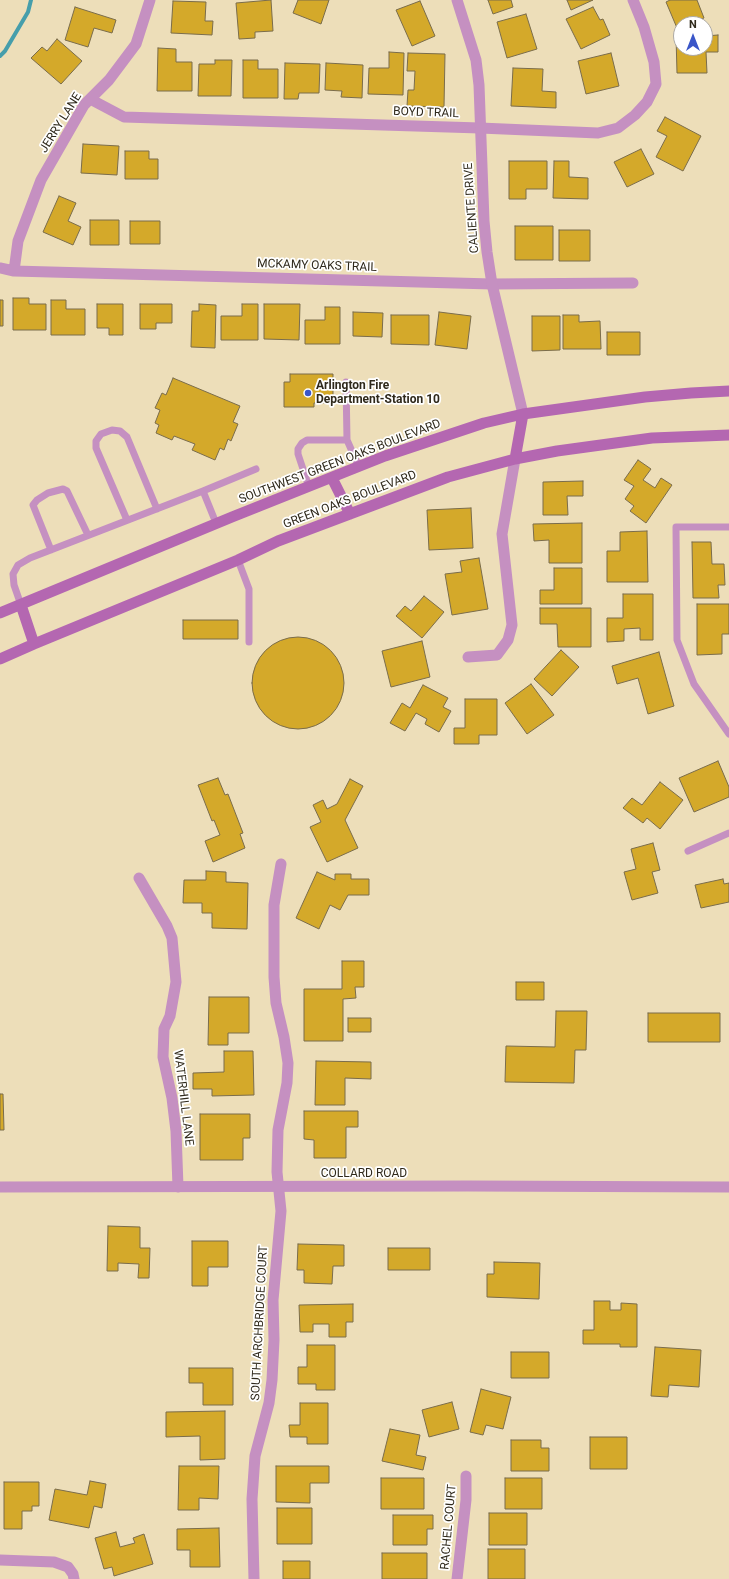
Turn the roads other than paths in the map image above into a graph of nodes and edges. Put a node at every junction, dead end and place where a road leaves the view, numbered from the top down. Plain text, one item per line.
1 (150, 0) edge
2 (457, 0) edge
3 (633, 0) edge
4 (90, 99) junction
5 (480, 128) junction
6 (0, 268) edge
7 (14, 271) junction
8 (633, 283) dead end
9 (492, 284) junction
10 (346, 382) dead end
11 (729, 391) edge
12 (523, 414) junction
13 (729, 435) edge
14 (347, 440) junction
15 (515, 459) junction
16 (359, 467) junction
17 (256, 468) dead end
18 (332, 478) junction
19 (309, 487) junction
20 (203, 491) junction
21 (157, 509) junction
22 (350, 514) junction
23 (127, 520) junction
24 (216, 524) junction
25 (729, 527) edge
26 (88, 535) junction
27 (51, 550) junction
28 (238, 560) junction
29 (21, 605) junction
30 (0, 613) edge
31 (249, 642) dead end
32 (34, 644) junction
33 (468, 657) dead end
34 (0, 659) edge
35 (729, 734) edge
36 (729, 832) edge
37 (688, 852) dead end
38 (281, 864) dead end
39 (139, 878) dead end
40 (0, 1187) edge
41 (178, 1187) junction
42 (279, 1187) junction
43 (729, 1187) edge
44 (466, 1476) dead end
45 (0, 1560) edge
46 (74, 1579) edge
47 (254, 1579) edge
48 (457, 1579) edge

1 - 4 street, JERRY LANE
2 - 5 street, CALIENTE DRIVE
3 - 5 street, BOYD TRAIL
4 - 5 street, BOYD TRAIL
4 - 7 street, JERRY LANE
5 - 9 street, CALIENTE DRIVE
6 - 7 street, MCKAMY OAKS TRAIL
7 - 9 street, MCKAMY OAKS TRAIL
8 - 9 street, MCKAMY OAKS TRAIL
9 - 12 street, CALIENTE DRIVE
10 - 14 lane
11 - 12 main road, SOUTHWEST GREEN OAKS BOULEVARD
12 - 15 main road
12 - 16 main road, SOUTHWEST GREEN OAKS BOULEVARD
13 - 15 main road, GREEN OAKS BOULEVARD
14 - 16 lane
14 - 19 lane
15 - 22 main road, GREEN OAKS BOULEVARD
15 - 33 street
16 - 18 main road, SOUTHWEST GREEN OAKS BOULEVARD
17 - 20 lane
18 - 19 main road, SOUTHWEST GREEN OAKS BOULEVARD
18 - 22 main road
19 - 24 main road, SOUTHWEST GREEN OAKS BOULEVARD
20 - 21 lane
20 - 24 lane
21 - 23 lane
21 - 23 lane
22 - 28 main road, GREEN OAKS BOULEVARD
23 - 26 lane
24 - 29 main road, SOUTHWEST GREEN OAKS BOULEVARD
25 - 35 lane
26 - 27 lane
26 - 27 lane
27 - 29 lane
28 - 31 lane
28 - 32 main road, GREEN OAKS BOULEVARD
29 - 30 main road, SOUTHWEST GREEN OAKS BOULEVARD
29 - 32 main road
32 - 34 main road, GREEN OAKS BOULEVARD
36 - 37 lane
38 - 42 street, SOUTH ARCHBRIDGE COURT
39 - 41 street, WATERHILL LANE
40 - 41 street, COLLARD ROAD
41 - 42 street, COLLARD ROAD
42 - 43 street, COLLARD ROAD
42 - 47 street, SOUTH ARCHBRIDGE COURT
44 - 48 street, RACHEL COURT
45 - 46 street

